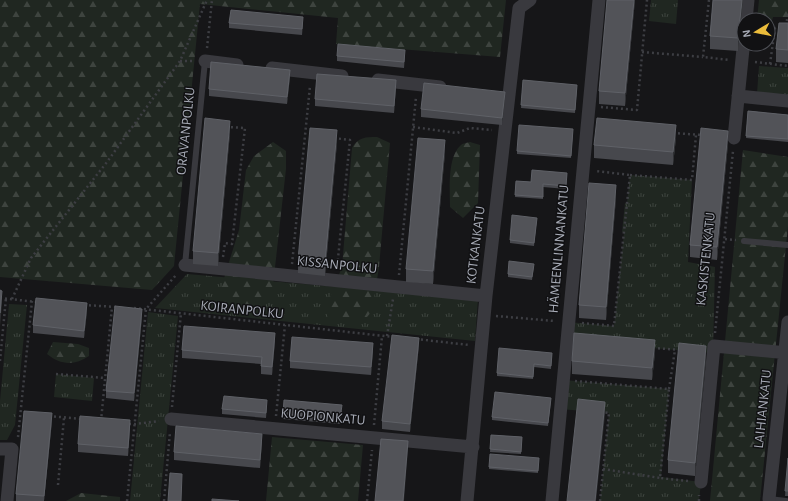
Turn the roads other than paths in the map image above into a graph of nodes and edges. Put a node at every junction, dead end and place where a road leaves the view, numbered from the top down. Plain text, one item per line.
1 (530, 0) edge
2 (599, 0) edge
3 (748, 0) edge
4 (747, 12) edge
5 (743, 52) edge
6 (206, 61) joint
7 (456, 88) edge
8 (494, 92) edge
9 (509, 94) junction
10 (738, 96) junction
11 (788, 101) edge
12 (734, 138) road end
13 (744, 241) dead end
14 (788, 245) edge
15 (185, 265) joint
16 (486, 296) junction
17 (788, 322) edge
18 (786, 353) edge
19 (171, 419) road end
20 (472, 447) junction
21 (6, 449) edge
22 (701, 482) road end
23 (770, 500) joint
24 (7, 501) edge
25 (467, 501) edge
26 (552, 501) edge
27 (786, 501) edge

1 - 9 street, KOTKANKATU
2 - 26 street, HÄMEENLINNANKATU
3 - 4 street
5 - 10 street
6 - 7 street
6 - 15 lane, ORAVANPOLKU
8 - 9 street
9 - 16 street, KOTKANKATU
10 - 11 street
10 - 12 street
13 - 14 lane
15 - 16 street, KISSANPOLKU
16 - 20 street, KOTKANKATU
17 - 18 street, LAIHIANKATU
18 - 22 street
18 - 23 street, LAIHIANKATU
19 - 20 street, KUOPIONKATU
20 - 25 street, KOTKANKATU
21 - 24 street
23 - 27 lane

